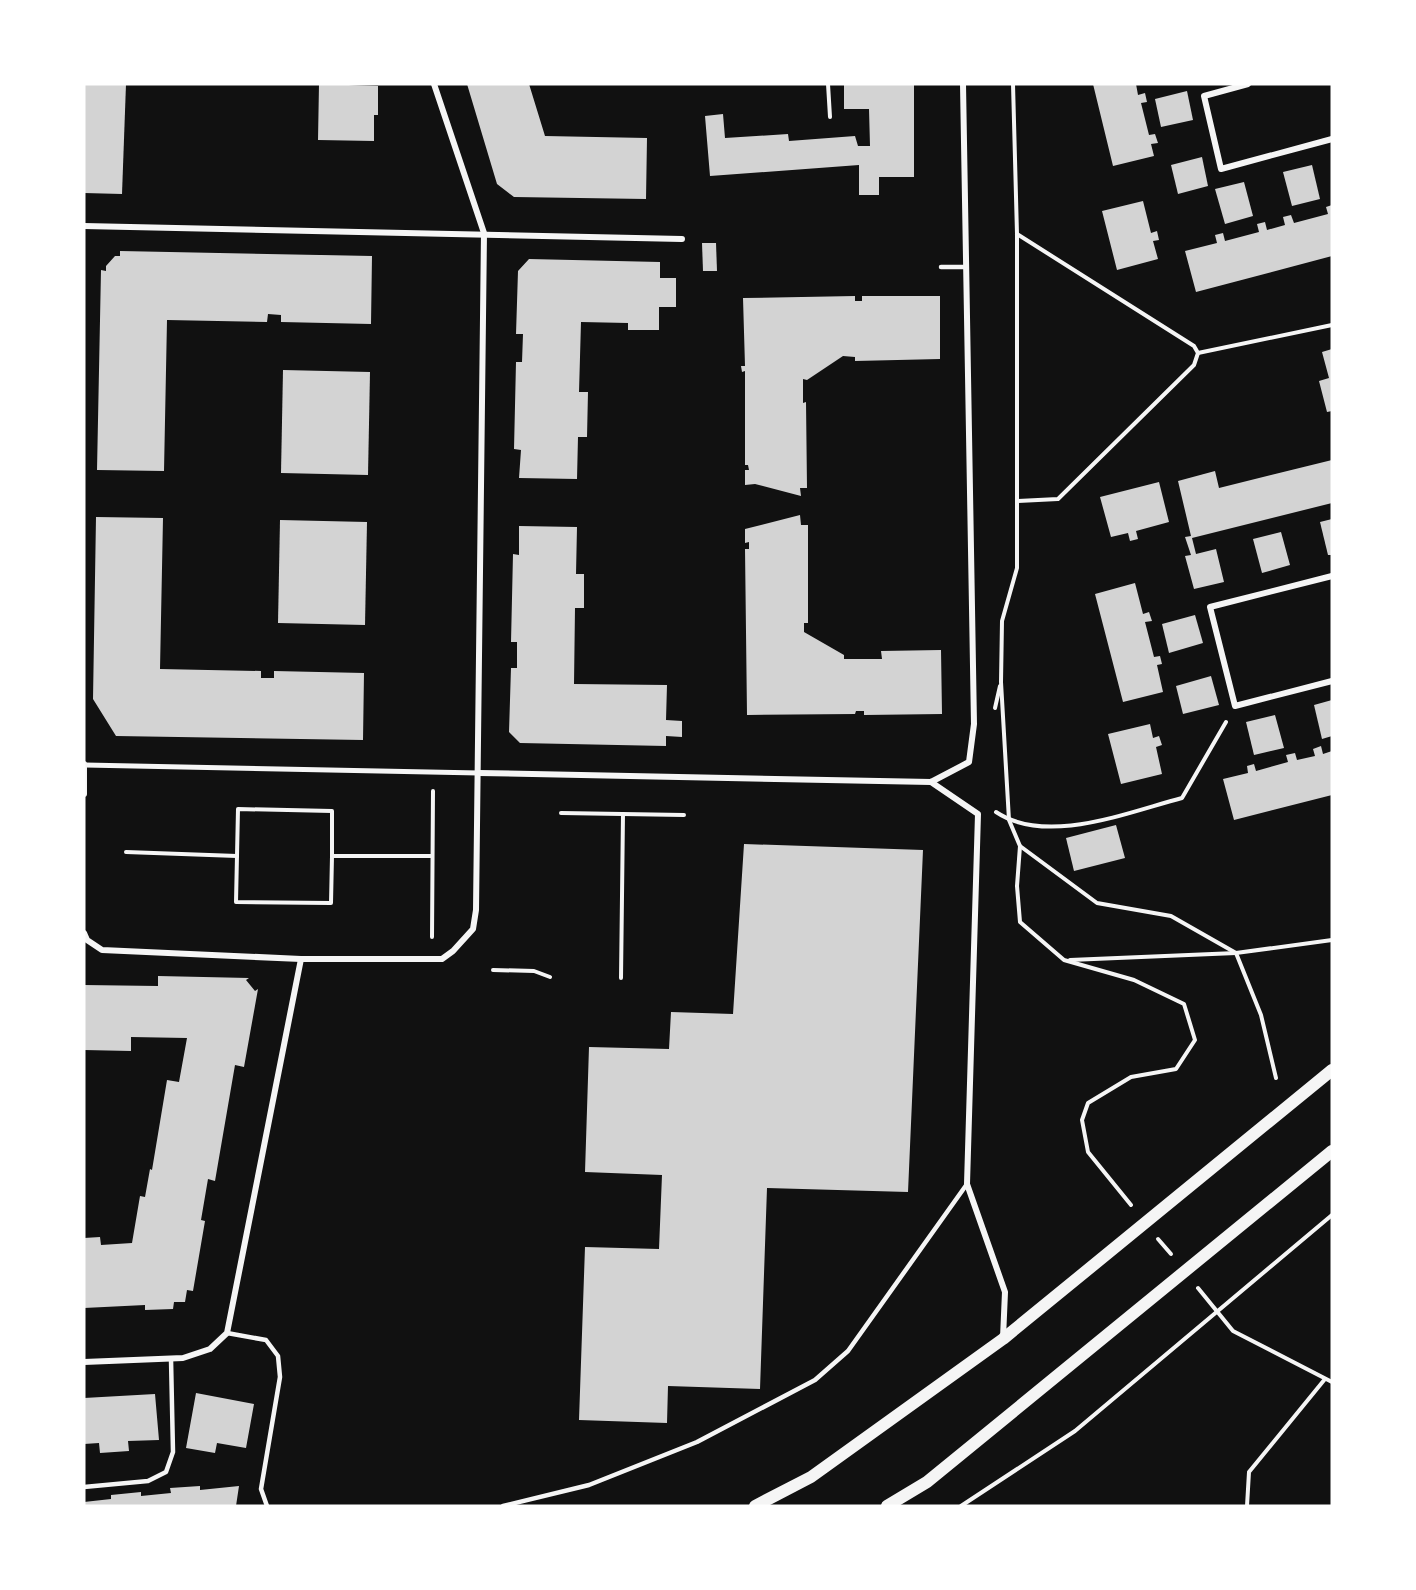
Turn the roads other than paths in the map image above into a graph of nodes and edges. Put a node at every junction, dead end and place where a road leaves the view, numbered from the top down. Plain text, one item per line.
1 (434, 84) edge
2 (963, 84) edge
3 (1248, 84) edge
4 (1332, 139) edge
5 (84, 226) edge
6 (484, 233) junction
7 (682, 239) dead end
8 (941, 267) dead end
9 (966, 267) junction
10 (1332, 576) edge
11 (1332, 681) edge
12 (84, 764) edge
13 (479, 773) junction
14 (931, 782) junction
15 (84, 794) edge
16 (84, 933) edge
17 (301, 958) junction
18 (1332, 1070) edge
19 (1332, 1151) edge
20 (967, 1184) junction
21 (227, 1333) junction
22 (1003, 1339) junction
23 (171, 1359) junction
24 (84, 1362) edge
25 (84, 1487) edge
26 (267, 1506) edge
27 (503, 1506) edge
28 (755, 1506) edge
29 (887, 1506) edge

1 - 6 street
2 - 9 street
3 - 4 street
5 - 6 street
6 - 7 street
6 - 13 street
8 - 9 lane
9 - 14 street
10 - 11 street
12 - 13 street
12 - 15 street
13 - 14 street
13 - 17 street
14 - 20 street
16 - 17 street
17 - 21 street
18 - 22 main road
19 - 29 main road
20 - 22 street
20 - 27 lane
21 - 23 street
21 - 26 lane
22 - 28 main road
23 - 24 street
23 - 25 lane

